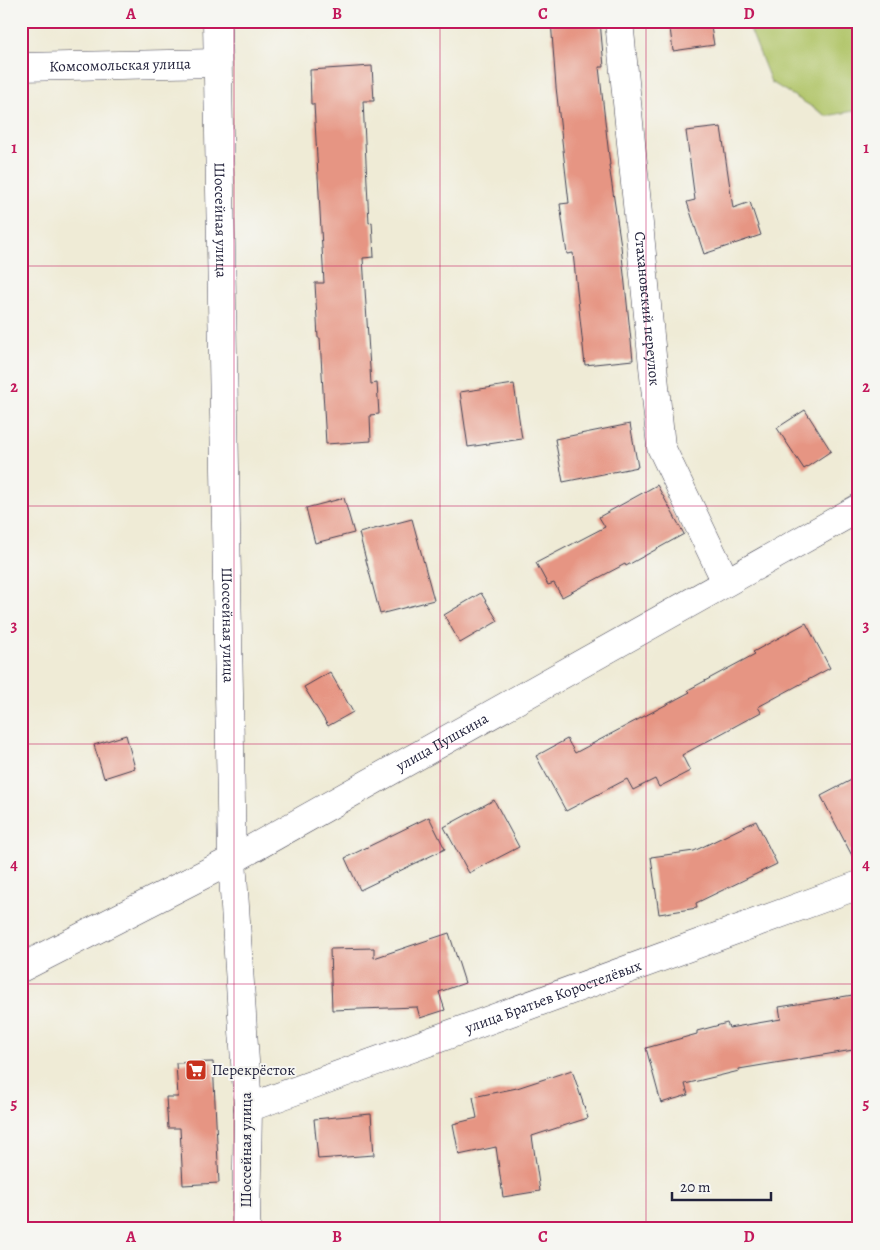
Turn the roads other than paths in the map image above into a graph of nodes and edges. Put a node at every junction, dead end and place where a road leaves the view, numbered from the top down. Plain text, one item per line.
1 (217, 21) edge
2 (619, 21) edge
3 (217, 63) junction
4 (21, 67) edge
5 (859, 508) edge
6 (726, 582) junction
7 (232, 860) junction
8 (859, 885) edge
9 (21, 968) edge
10 (248, 1108) junction
11 (246, 1229) edge

1 - 3 street, Шоссейная улица
2 - 6 street, Стахановский переулок
3 - 4 street, Комсомольская улица
3 - 7 street, Шоссейная улица
5 - 6 street, улица Пушкина
6 - 7 street, улица Пушкина
7 - 9 street, улица Пушкина
7 - 10 street, Шоссейная улица
8 - 10 street, улица Братьев Коростелёвых
10 - 11 street, Шоссейная улица

